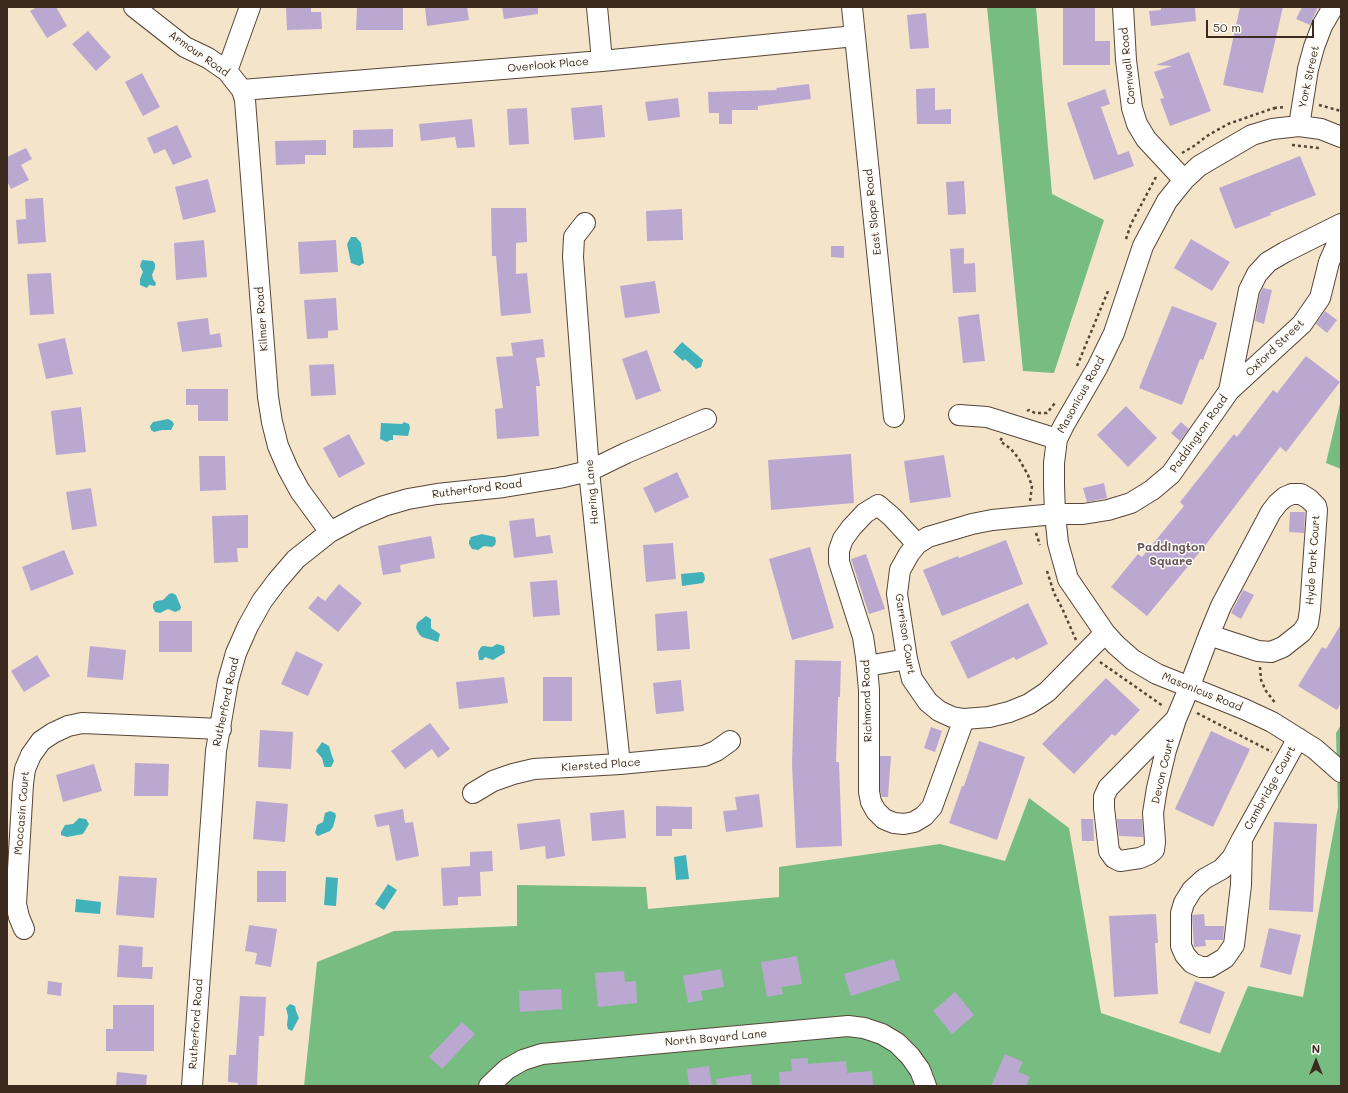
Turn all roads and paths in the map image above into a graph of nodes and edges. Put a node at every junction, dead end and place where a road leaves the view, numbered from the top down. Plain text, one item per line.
1 (134, 7) edge
2 (250, 7) edge
3 (597, 7) edge
4 (852, 7) edge
5 (1123, 7) edge
6 (1333, 7) edge
7 (855, 36) junction
8 (602, 61) junction
9 (227, 71) junction
10 (242, 90) junction
11 (1299, 126) junction
12 (1277, 128) junction
13 (1341, 137) edge
14 (1323, 148) dead end
15 (1168, 163) junction
16 (1184, 180) junction
17 (585, 223) dead end
18 (1341, 224) edge
19 (1341, 235) edge
20 (1125, 242) dead end
21 (1109, 290) dead end
22 (1076, 367) dead end
23 (1229, 391) junction
24 (1059, 399) dead end
25 (959, 415) dead end
26 (894, 417) dead end
27 (706, 419) dead end
28 (1011, 424) junction
29 (1057, 439) junction
30 (589, 471) junction
31 (1055, 514) junction
32 (1030, 517) junction
33 (330, 532) junction
34 (917, 544) junction
35 (1041, 552) dead end
36 (1045, 566) dead end
37 (1105, 633) junction
38 (1209, 635) junction
39 (1258, 651) junction
40 (1087, 652) junction
41 (907, 659) junction
42 (867, 666) junction
43 (1189, 688) junction
44 (1278, 706) dead end
45 (1177, 716) junction
46 (964, 719) junction
47 (221, 729) junction
48 (1290, 733) junction
49 (730, 741) dead end
50 (620, 764) junction
51 (1341, 772) edge
52 (473, 793) dead end
53 (1242, 839) junction
54 (24, 929) dead end
55 (192, 1086) edge
56 (489, 1086) edge
57 (926, 1086) edge

1 - 9 street, Armour Road
2 - 9 street
3 - 8 street
4 - 7 street, East Slope Road
5 - 15 street, Cornwall Road
6 - 11 street, York Street
7 - 8 street, Overlook Place
7 - 26 street, East Slope Road
8 - 10 street, Overlook Place
9 - 10 street, Armour Road
10 - 33 street, Kilmer Road
11 - 12 street, Masonicus Road
11 - 13 street, Masonicus Road
12 - 14 path
12 - 15 path
12 - 16 street, Masonicus Road
15 - 16 street, Cornwall Road
15 - 20 path
16 - 29 street, Masonicus Road
17 - 30 street, Haring Lane
18 - 23 street, Paddington Road
19 - 23 street, Oxford Street
21 - 22 path
23 - 31 street, Paddington Road
24 - 28 path
25 - 28 street
27 - 30 street, Rutherford Road
28 - 29 street
28 - 32 path
29 - 31 street, Masonicus Road
30 - 33 street, Rutherford Road
30 - 50 street, Haring Lane
31 - 32 street, Garrison Court
31 - 37 street, Masonicus Road
32 - 34 street, Garrison Court
32 - 35 path
33 - 47 street, Rutherford Road
34 - 41 street, Garrison Court
34 - 42 street, Richmond Road
36 - 40 path
37 - 40 street, Garrison Court
37 - 43 street, Masonicus Road
38 - 39 street, Hyde Park Court
38 - 39 street, Hyde Park Court
38 - 43 street, Hyde Park Court
39 - 44 path
40 - 45 path
40 - 46 street, Garrison Court
41 - 42 street
41 - 46 street, Garrison Court
42 - 46 street, Richmond Road
43 - 45 street, Devon Court
43 - 48 street, Masonicus Road
45 - 45 street, Devon Court
45 - 48 path
47 - 54 street, Moccasin Court
47 - 55 street, Rutherford Road
48 - 51 street, Masonicus Road
48 - 53 street, Cambridge Court
49 - 50 street, Kiersted Place
50 - 52 street, Kiersted Place
53 - 53 street, Cambridge Court
56 - 57 street, North Bayard Lane

